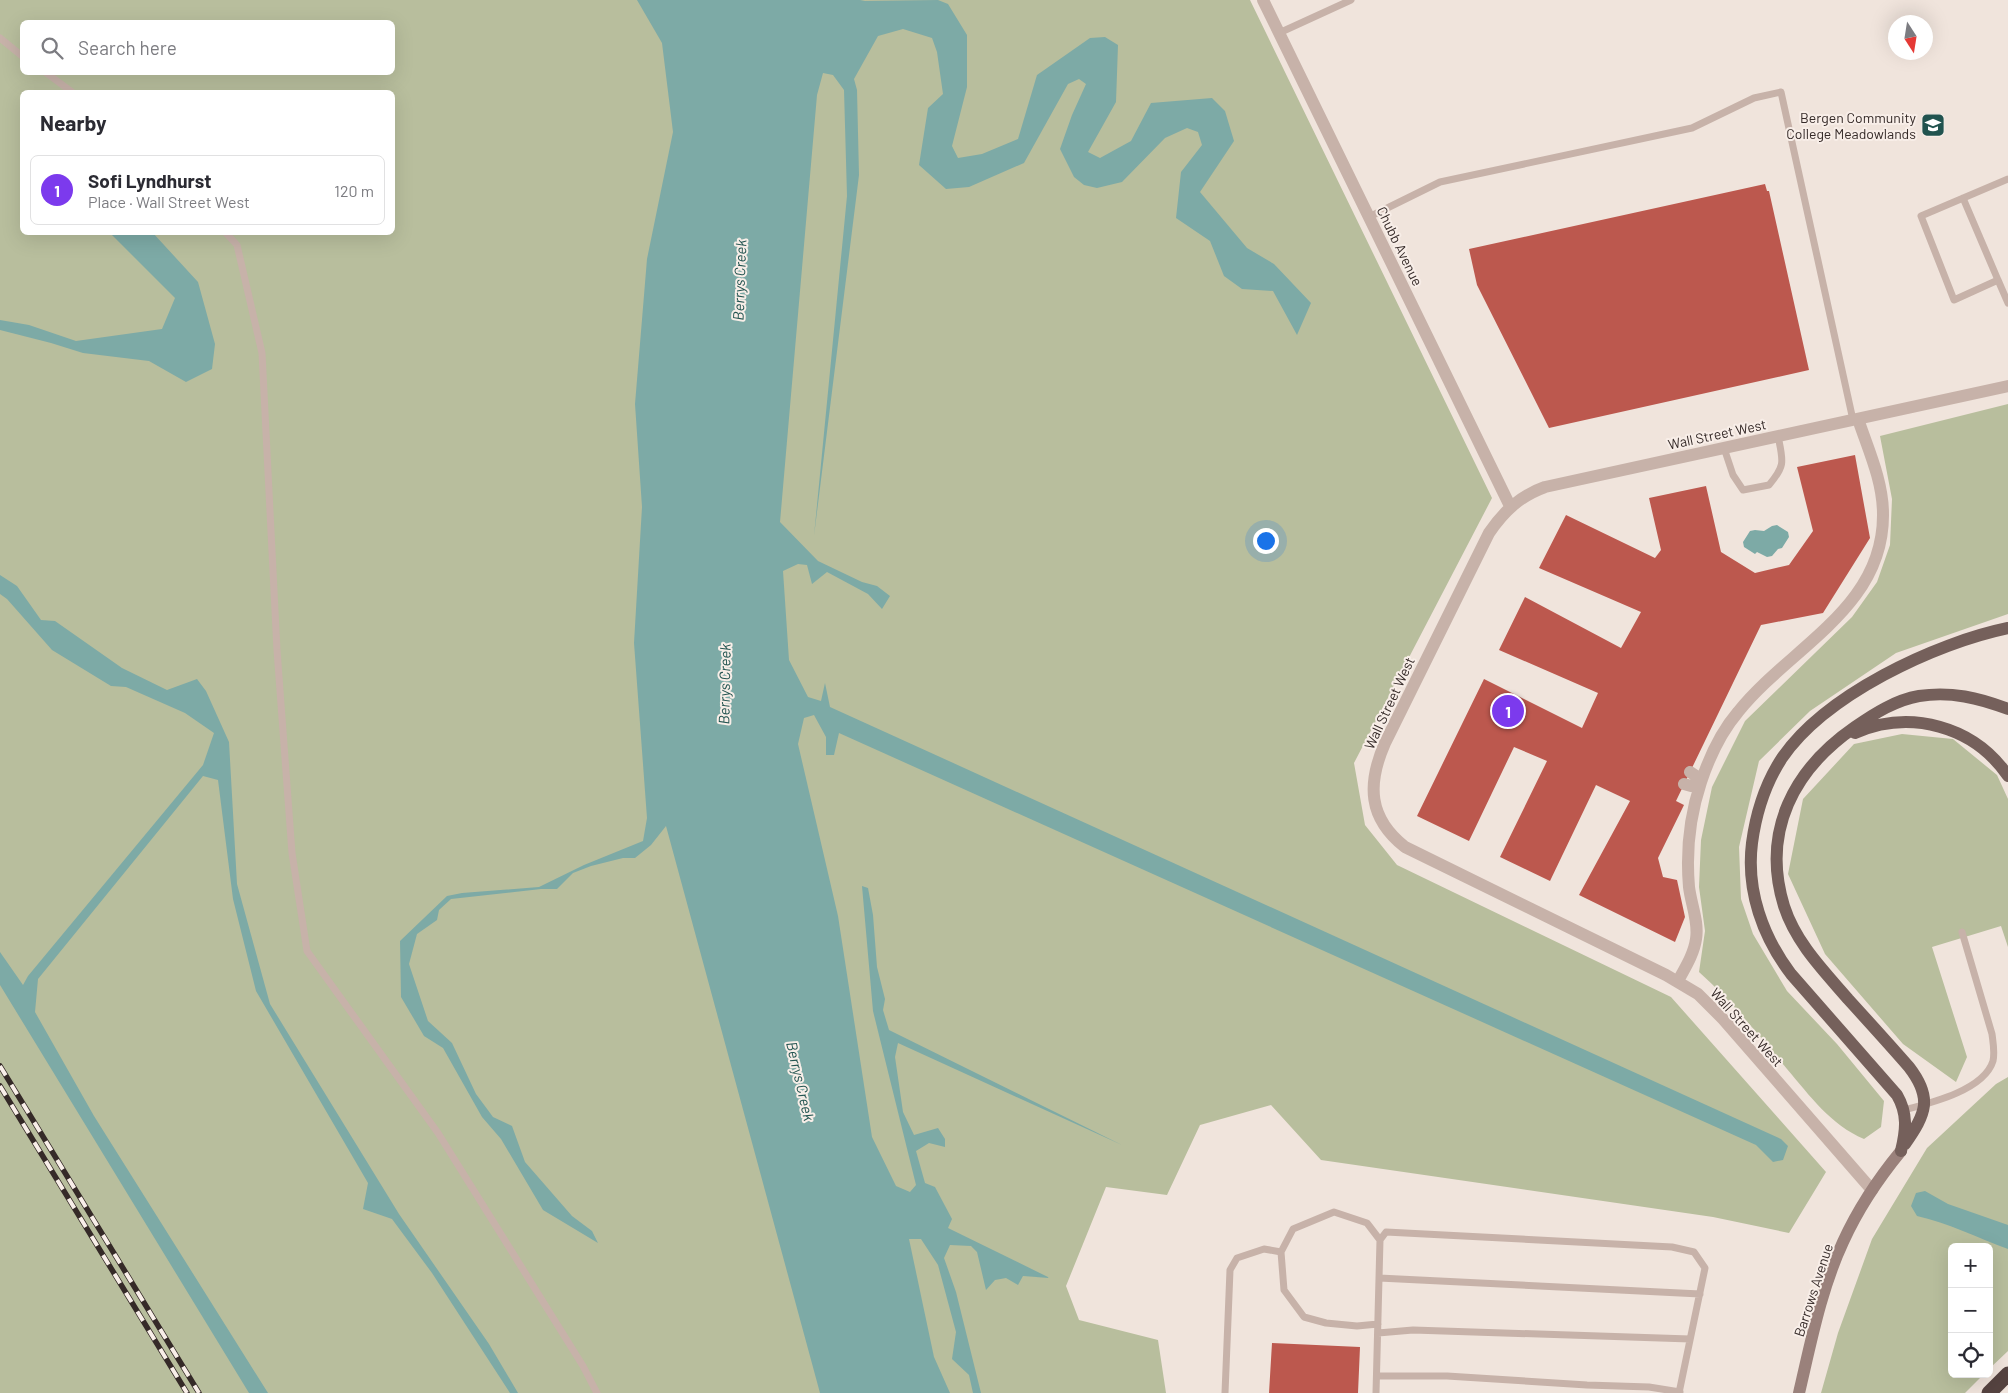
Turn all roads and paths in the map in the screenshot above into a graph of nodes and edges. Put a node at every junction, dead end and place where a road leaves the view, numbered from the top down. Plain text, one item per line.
1 (1263, 0) edge
2 (1351, 0) edge
3 (1279, 33) junction
4 (0, 38) edge
5 (20, 54) edge
6 (49, 75) edge
7 (69, 90) edge
8 (2008, 179) edge
9 (1962, 198) junction
10 (1369, 217) junction
11 (228, 235) edge
12 (1998, 280) junction
13 (2008, 303) edge
14 (2008, 386) edge
15 (1856, 419) junction
16 (1778, 436) junction
17 (1724, 448) junction
18 (1510, 506) junction
19 (2008, 628) edge
20 (2008, 709) edge
21 (1823, 752) junction
22 (2008, 776) edge
23 (1687, 778) dead end
24 (1700, 784) junction
25 (1962, 932) dead end
26 (1678, 981) junction
27 (1925, 1104) junction
28 (1904, 1110) junction
29 (1901, 1150) junction
30 (1872, 1190) junction
31 (1380, 1240) junction
32 (1281, 1252) junction
33 (1379, 1278) junction
34 (1700, 1294) junction
35 (1378, 1324) junction
36 (1378, 1333) junction
37 (1690, 1339) junction
38 (2008, 1374) edge
39 (1376, 1376) junction
40 (1680, 1392) edge
41 (597, 1393) edge
42 (1225, 1393) edge
43 (1376, 1393) edge
44 (1799, 1393) edge
45 (1989, 1393) edge

1 - 3 street, Chubb Avenue
2 - 3 lane
3 - 10 street, Chubb Avenue
4 - 5 lane
6 - 7 lane
8 - 9 lane
9 - 12 lane
9 - 12 lane
10 - 15 lane
10 - 18 street, Chubb Avenue
11 - 41 lane
12 - 13 lane
14 - 15 street, Wall Street West
15 - 16 street, Wall Street West
15 - 24 street
16 - 17 street, Wall Street West
16 - 17 lane
17 - 18 street, Wall Street West
18 - 26 street, Wall Street West
19 - 28 main road
20 - 21 main road
21 - 22 main road
21 - 27 main road
23 - 24 street
24 - 26 street
25 - 27 lane
26 - 30 street, Wall Street West
27 - 28 lane
27 - 29 main road
28 - 29 main road
29 - 30 street, Barrows Avenue
30 - 44 street, Barrows Avenue
31 - 32 lane
31 - 33 lane
31 - 34 lane
32 - 35 lane
32 - 42 lane
33 - 34 lane
33 - 35 lane
34 - 37 lane
35 - 36 lane
36 - 37 lane
36 - 39 lane
37 - 40 lane
38 - 45 highway
39 - 40 lane
39 - 43 lane

